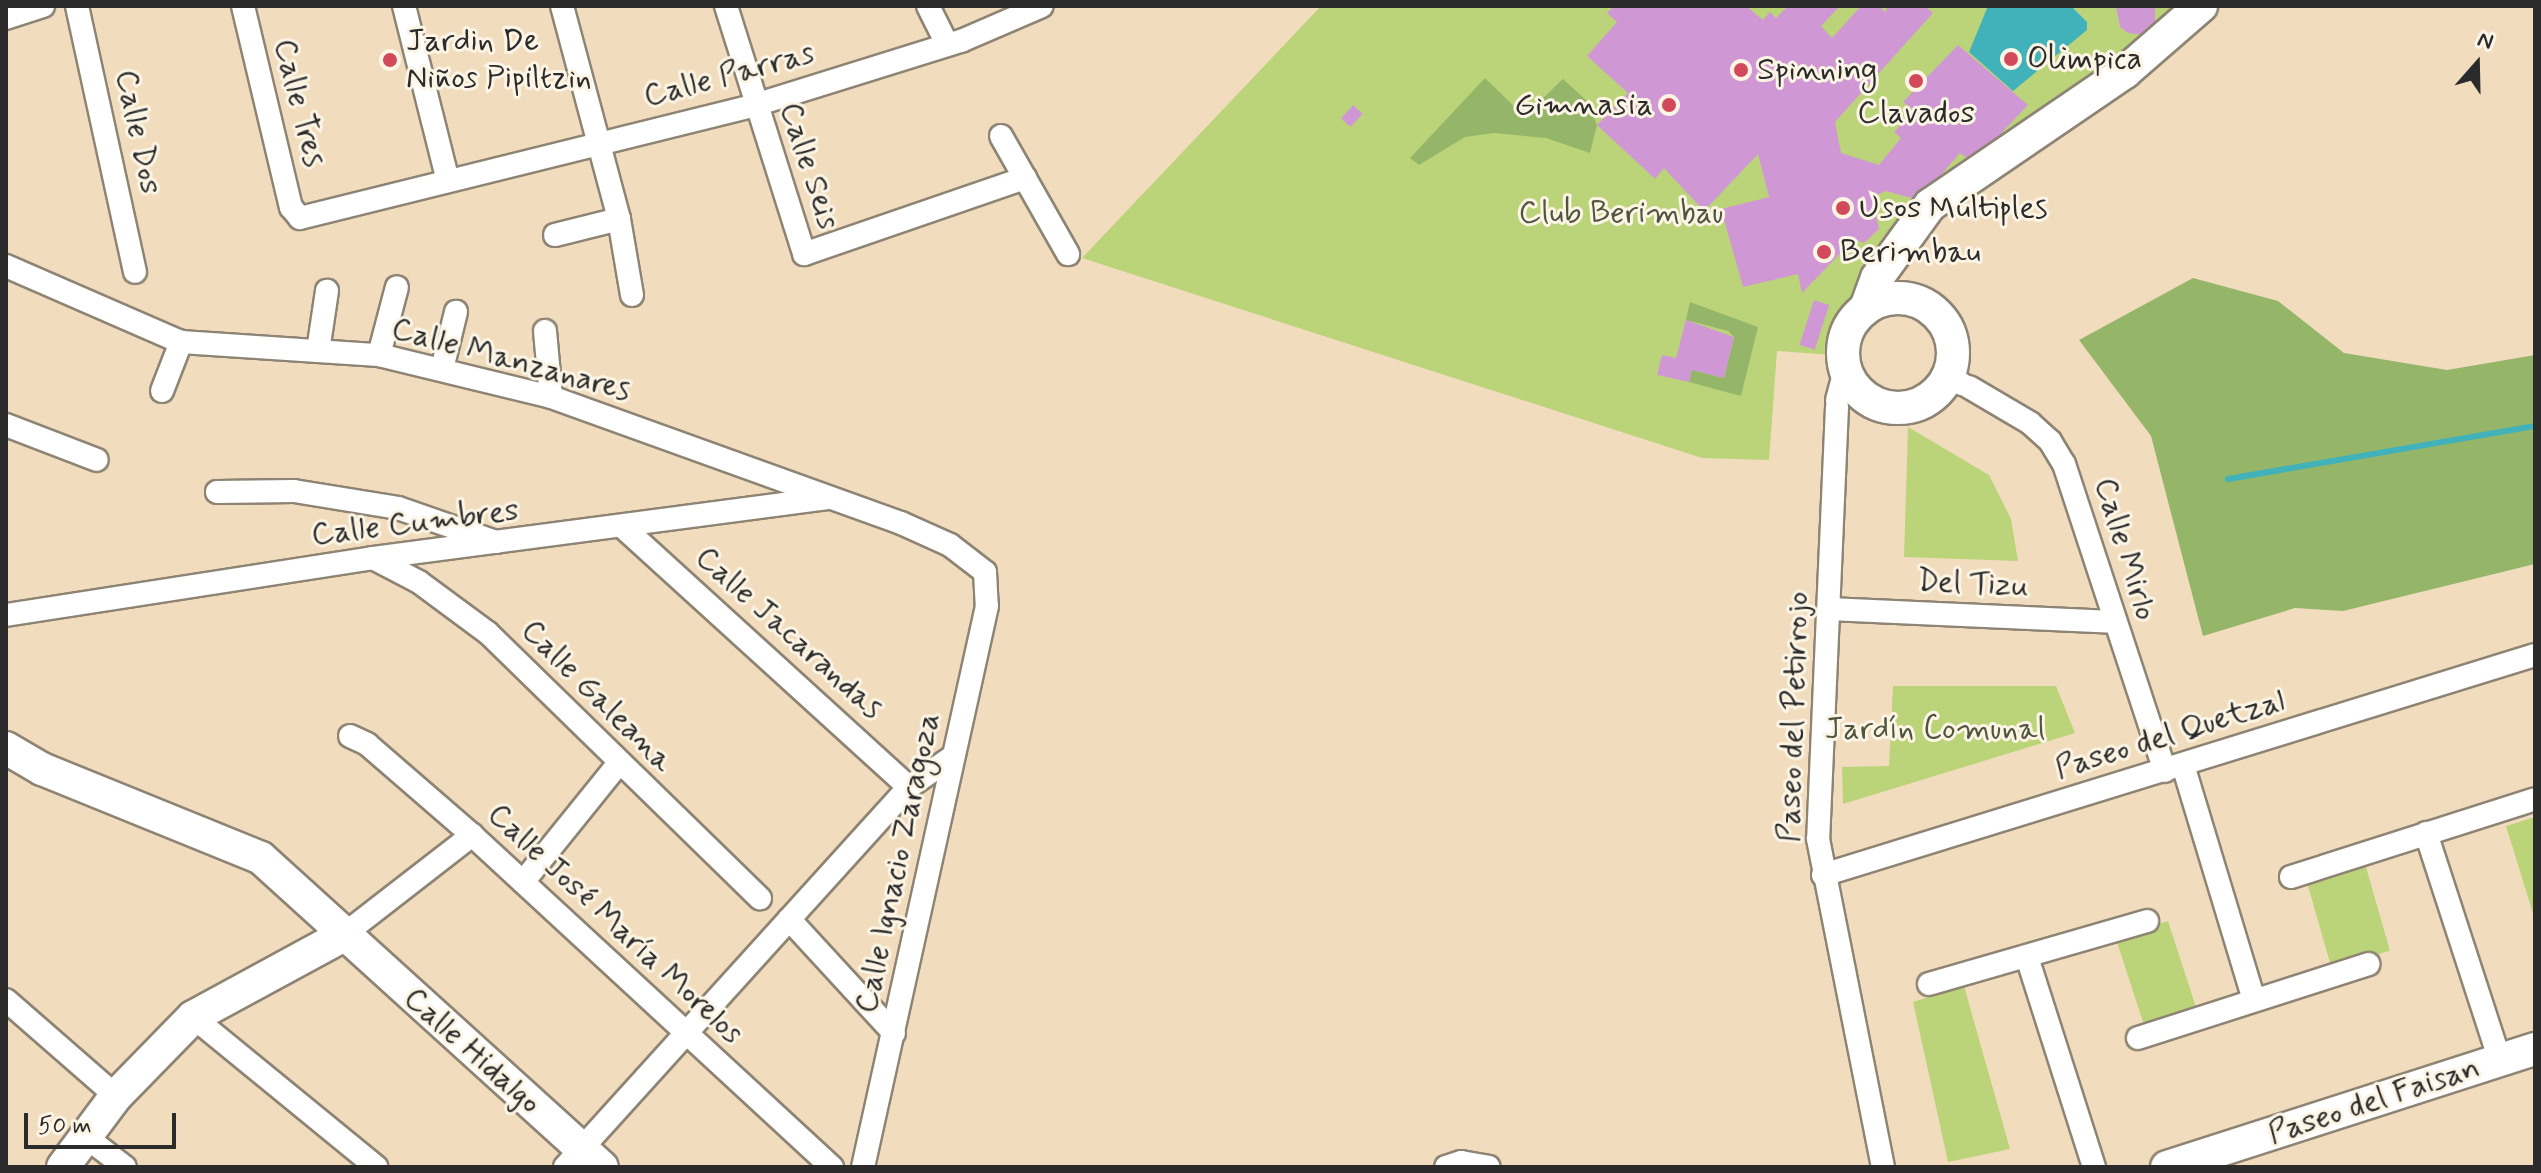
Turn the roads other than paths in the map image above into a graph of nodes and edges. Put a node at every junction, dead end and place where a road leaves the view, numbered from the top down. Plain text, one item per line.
1 (43, 6) edge
2 (77, 6) edge
3 (243, 6) edge
4 (404, 6) edge
5 (562, 6) edge
6 (726, 6) edge
7 (928, 6) edge
8 (1042, 6) edge
9 (2201, 6) edge
10 (6, 18) edge
11 (947, 44) junction
12 (755, 105) junction
13 (1001, 136) dead end
14 (597, 144) junction
15 (1025, 178) junction
16 (448, 181) junction
17 (294, 214) joint
18 (619, 219) junction
19 (555, 235) dead end
20 (1068, 254) dead end
21 (6, 266) edge
22 (135, 272) dead end
23 (397, 287) dead end
24 (327, 291) dead end
25 (632, 295) dead end
26 (1866, 308) junction
27 (456, 312) dead end
28 (545, 331) dead end
29 (181, 342) junction
30 (318, 351) junction
31 (379, 355) junction
32 (442, 369) junction
33 (1960, 383) junction
34 (162, 391) dead end
35 (1840, 392) junction
36 (551, 397) junction
37 (6, 425) edge
38 (97, 460) dead end
39 (217, 492) dead end
40 (833, 497) junction
41 (624, 528) junction
42 (501, 543) junction
43 (373, 558) junction
44 (985, 572) joint
45 (1829, 609) junction
46 (6, 615) edge
47 (2113, 622) junction
48 (2535, 655) edge
49 (350, 736) dead end
50 (6, 748) edge
51 (952, 757) junction
52 (620, 762) junction
53 (2174, 768) junction
54 (909, 787) junction
55 (2535, 799) edge
56 (2426, 833) junction
57 (472, 835) junction
58 (1823, 875) junction
59 (2291, 877) dead end
60 (523, 882) junction
61 (760, 898) dead end
62 (789, 919) junction
63 (2147, 921) dead end
64 (342, 936) junction
65 (2027, 957) junction
66 (2368, 964) dead end
67 (1929, 984) dead end
68 (6, 1000) edge
69 (2254, 1000) junction
70 (193, 1017) junction
71 (894, 1033) junction
72 (688, 1034) junction
73 (2138, 1038) dead end
74 (2535, 1049) edge
75 (2500, 1061) junction
76 (116, 1096) junction
77 (86, 1137) junction
78 (583, 1161) edge
79 (63, 1167) edge
80 (125, 1167) edge
81 (376, 1167) edge
82 (832, 1167) edge
83 (863, 1167) edge
84 (1446, 1167) edge
85 (1489, 1167) edge
86 (1883, 1167) edge
87 (2094, 1167) edge
88 (2167, 1167) edge

1 - 10 street
2 - 22 street, Calle Dos
3 - 17 street, Calle Tres
4 - 16 street
5 - 14 street
6 - 12 street, Calle Seis
7 - 11 street
8 - 11 street, Calle Parras
9 - 26 street
11 - 12 street, Calle Parras
12 - 14 street, Calle Parras
12 - 15 street, Calle Seis
13 - 15 street
14 - 16 street, Calle Parras
14 - 18 street
15 - 20 street
16 - 17 street, Calle Parras
18 - 19 street
18 - 25 street
21 - 29 street, Calle Manzanares
23 - 31 street
24 - 30 street
26 - 33 street
26 - 35 street
27 - 32 street
28 - 36 street
29 - 30 street, Calle Manzanares
29 - 34 street
30 - 31 street, Calle Manzanares
31 - 32 street, Calle Manzanares
32 - 36 street, Calle Manzanares
33 - 35 street
33 - 47 street, Calle Mirlo
35 - 45 street, Paseo del Petirrojo
36 - 40 street, Calle Manzanares
37 - 38 street
39 - 42 street
40 - 41 street, Calle Cumbres
40 - 44 street, Calle Manzanares
41 - 42 street, Calle Cumbres
41 - 54 street, Calle Jacarandas
42 - 43 street, Calle Cumbres
43 - 46 street, Calle Cumbres
43 - 52 street, Calle Galeana
44 - 51 street, Calle Ignacio Zaragoza
45 - 47 street, Del Tizu
45 - 58 street, Paseo del Petirrojo
47 - 53 street, Calle Mirlo
48 - 53 street, Paseo del Quetzal
49 - 57 street, Calle José María Morelos
50 - 64 street, Calle Hidalgo
51 - 54 street
51 - 71 street, Calle Ignacio Zaragoza
52 - 60 street
52 - 61 street, Calle Galeana
53 - 58 street, Paseo del Quetzal
53 - 69 street, Calle Mirlo
54 - 62 street
55 - 56 street
56 - 59 street
56 - 75 street
57 - 60 street, Calle José María Morelos
57 - 64 street
58 - 86 street, Paseo del Petirrojo
60 - 72 street, Calle José María Morelos
62 - 71 street
62 - 72 street
63 - 65 street
64 - 70 street
64 - 78 street, Calle Hidalgo
65 - 67 street
65 - 87 street
66 - 69 street
68 - 76 street
69 - 73 street
70 - 76 street
70 - 81 street
71 - 83 street, Calle Ignacio Zaragoza
72 - 78 street
72 - 82 street, Calle José María Morelos
74 - 75 street, Paseo del Faisan
75 - 88 street, Paseo del Faisan
76 - 77 street
77 - 79 street
77 - 80 street
84 - 85 street

